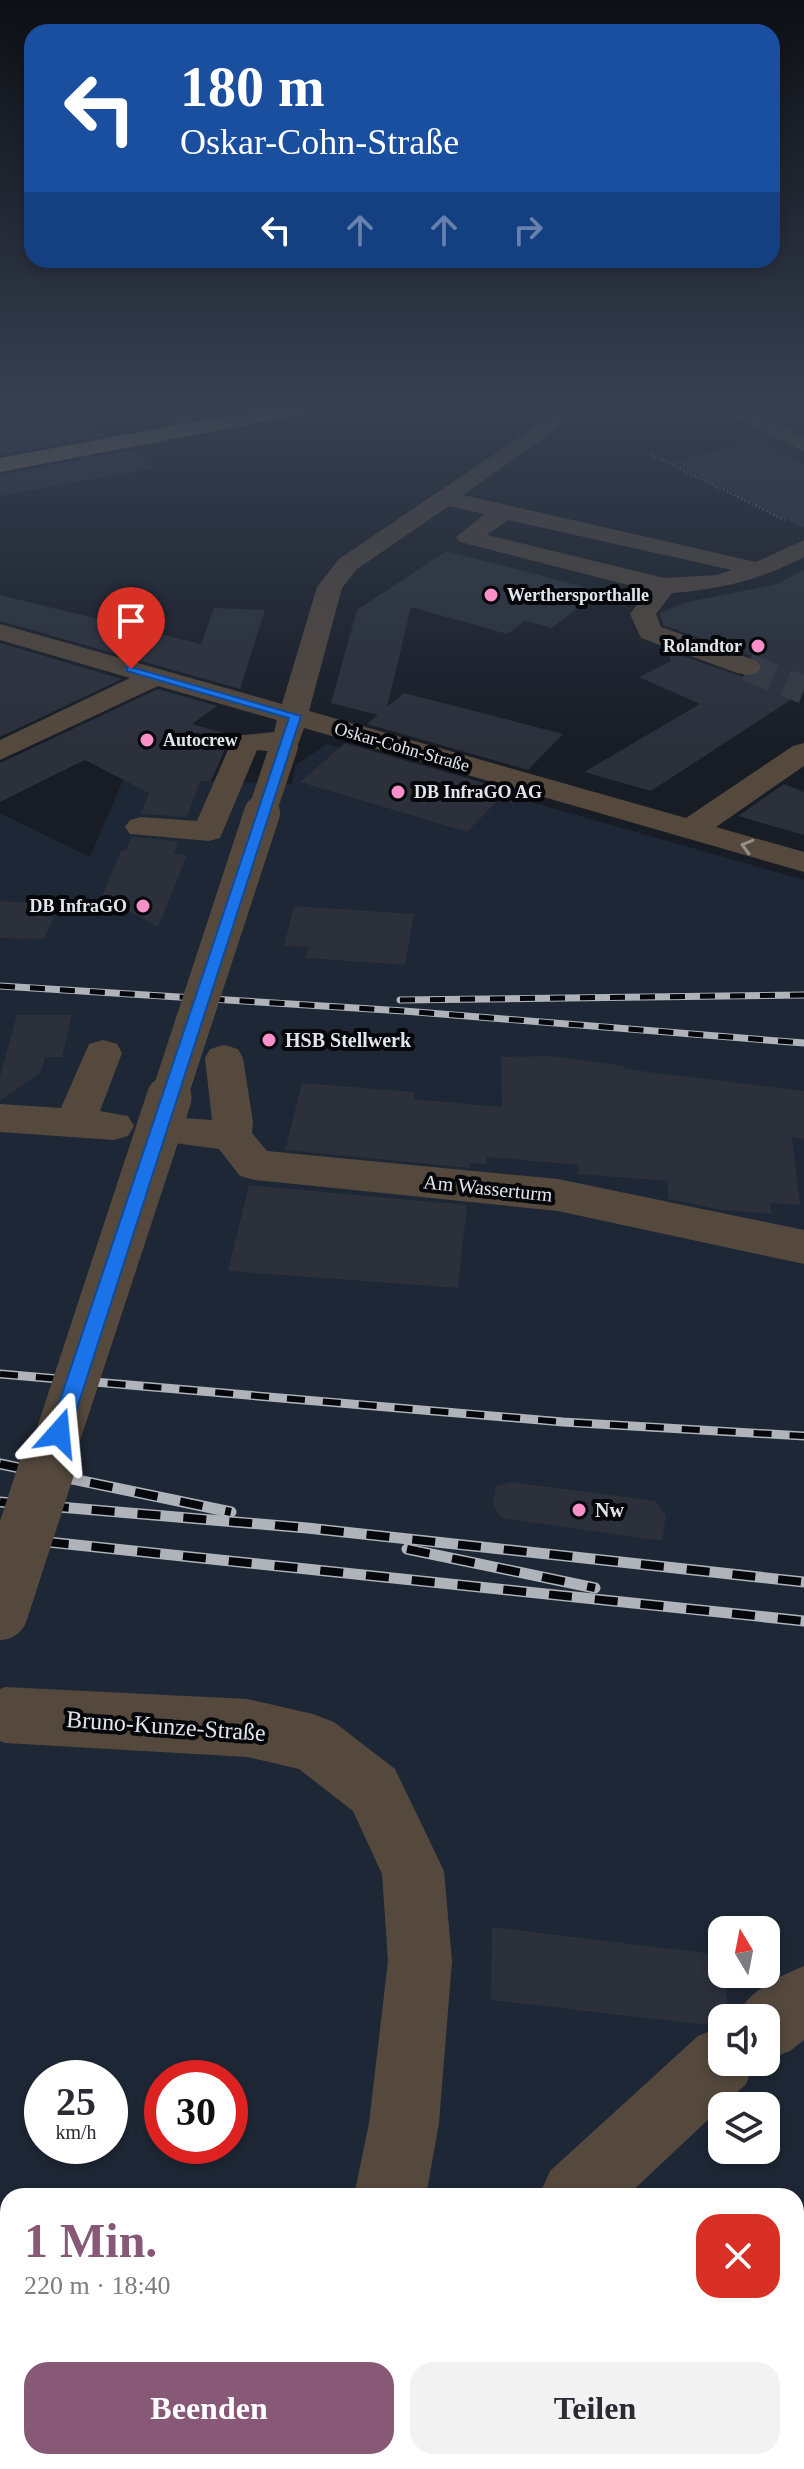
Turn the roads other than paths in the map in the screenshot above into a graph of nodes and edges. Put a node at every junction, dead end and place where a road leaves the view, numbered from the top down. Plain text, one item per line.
1 (409, 522) edge
2 (489, 522) edge
3 (549, 522) edge
4 (800, 537) edge
5 (760, 570) junction
6 (664, 586) junction
7 (0, 632) edge
8 (747, 667) tunnel mouth
9 (157, 676) junction
10 (289, 734) junction
11 (0, 751) edge
12 (804, 752) edge
13 (141, 827) dead end
14 (690, 830) junction
15 (804, 862) edge
16 (103, 1053) dead end
17 (224, 1058) dead end
18 (0, 1118) edge
19 (182, 1132) dead end
20 (231, 1136) junction
21 (804, 1247) edge
22 (0, 1612) edge
23 (5, 1715) dead end
24 (804, 1999) edge
25 (780, 2017) edge
26 (708, 2073) edge
27 (392, 2188) edge
28 (584, 2188) edge

1 - 10 street
2 - 6 street
3 - 5 street
4 - 5 street
5 - 6 street
6 - 8 street
7 - 9 street, Oskar-Cohn-Straße
9 - 10 street, Oskar-Cohn-Straße
9 - 11 street
10 - 13 street
10 - 14 street, Oskar-Cohn-Straße
10 - 22 street, bridge
12 - 14 street
15 -> 14 street, Oskar-Cohn-Straße
16 - 18 street
17 - 20 street
19 - 20 street
20 - 21 street, Am Wasserturm
23 - 27 street, Bruno-Kunze-Straße
24 - 25 street
26 - 28 street

